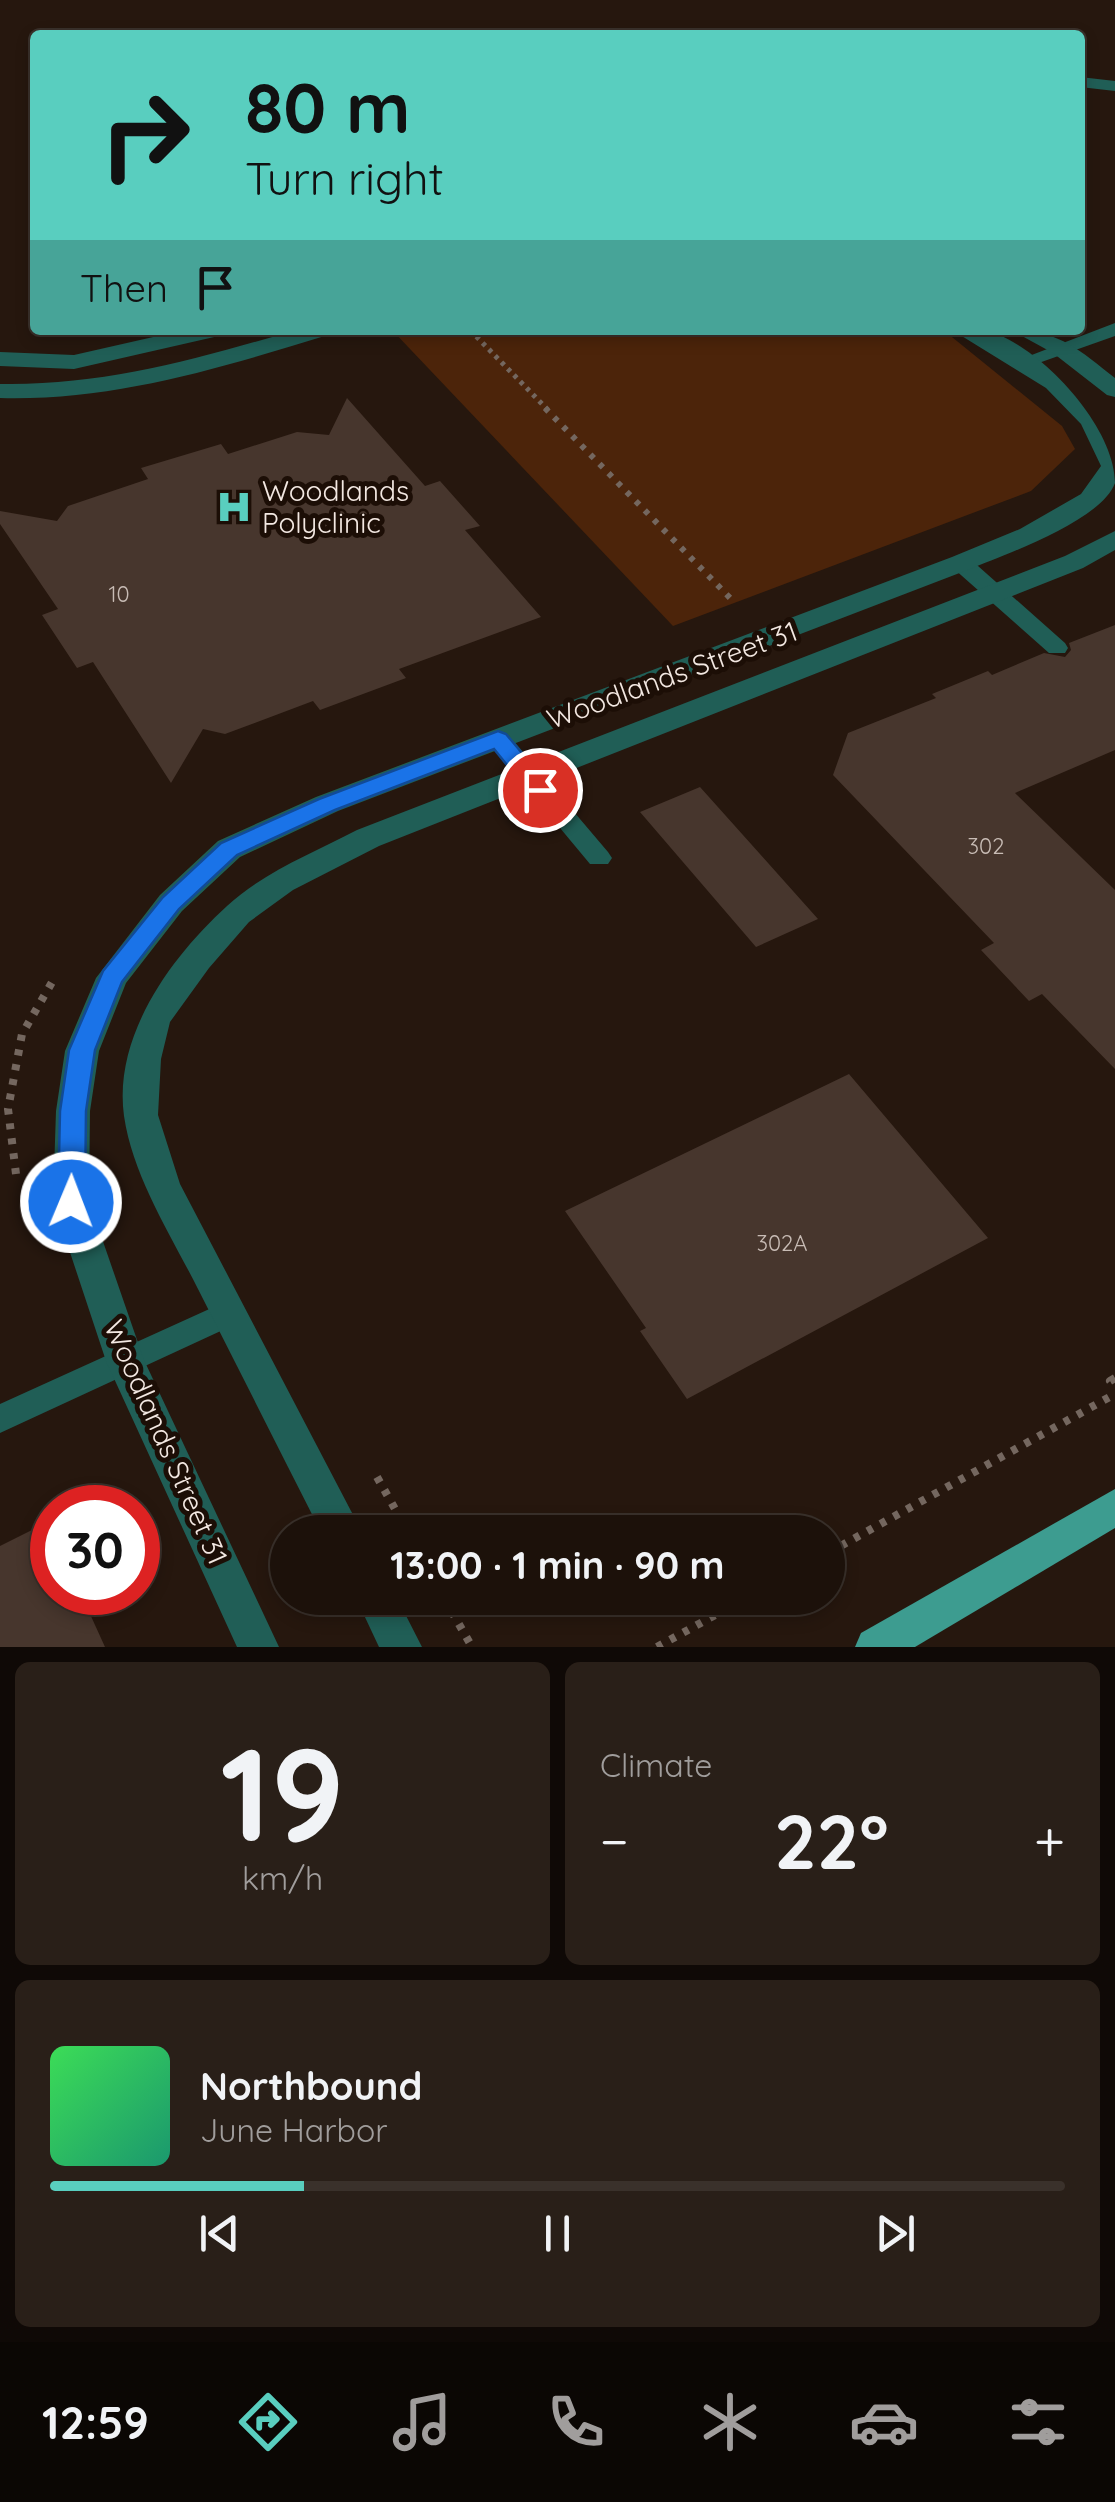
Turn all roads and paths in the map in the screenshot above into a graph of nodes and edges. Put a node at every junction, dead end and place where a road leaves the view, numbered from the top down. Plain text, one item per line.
1 (1085, 83) edge
2 (1115, 86) edge
3 (1115, 311) edge
4 (1085, 321) edge
5 (1115, 328) edge
6 (1085, 334) edge
7 (193, 335) edge
8 (302, 335) edge
9 (475, 335) edge
10 (992, 335) edge
11 (1078, 335) edge
12 (1036, 343) edge
13 (0, 359) edge
14 (1115, 390) edge
15 (0, 391) edge
16 (1115, 539) edge
17 (961, 563) junction
18 (995, 592) junction
19 (734, 602) dead end
20 (1057, 648) dead end
21 (498, 739) junction
22 (526, 774) junction
23 (599, 858) dead end
24 (65, 960) dead end
25 (16, 1182) dead end
26 (227, 1314) junction
27 (124, 1361) junction
28 (1114, 1385) edge
29 (0, 1419) edge
30 (370, 1465) dead end
31 (1115, 1507) edge
32 (333, 1515) edge
33 (398, 1515) edge
34 (845, 1543) edge
35 (385, 1615) edge
36 (454, 1615) edge
37 (715, 1615) edge
38 (258, 1647) edge
39 (401, 1647) edge
40 (472, 1647) edge
41 (657, 1647) edge
42 (876, 1647) edge

1 - 2 lane
3 - 4 lane
5 - 6 lane
7 - 13 street
8 - 15 street
9 - 19 path
10 - 12 street, Woodlands Street 31
11 - 12 lane
12 - 14 street, Woodlands Street 31
12 - 17 street, Woodlands Street 31
16 - 18 street, Woodlands Street 31
17 - 18 lane
17 - 21 street, Woodlands Street 31
18 - 20 lane
18 - 22 street, Woodlands Street 31
21 - 22 lane
21 - 27 street, Woodlands Street 31
22 - 23 lane
22 - 26 street, Woodlands Street 31
24 - 25 path
26 - 27 lane
26 - 32 street, Woodlands Street 31
27 - 29 lane
27 - 38 street, Woodlands Street 31
28 - 34 path
30 - 33 path
31 - 42 main road
35 - 39 street
36 - 40 path
37 - 41 path

